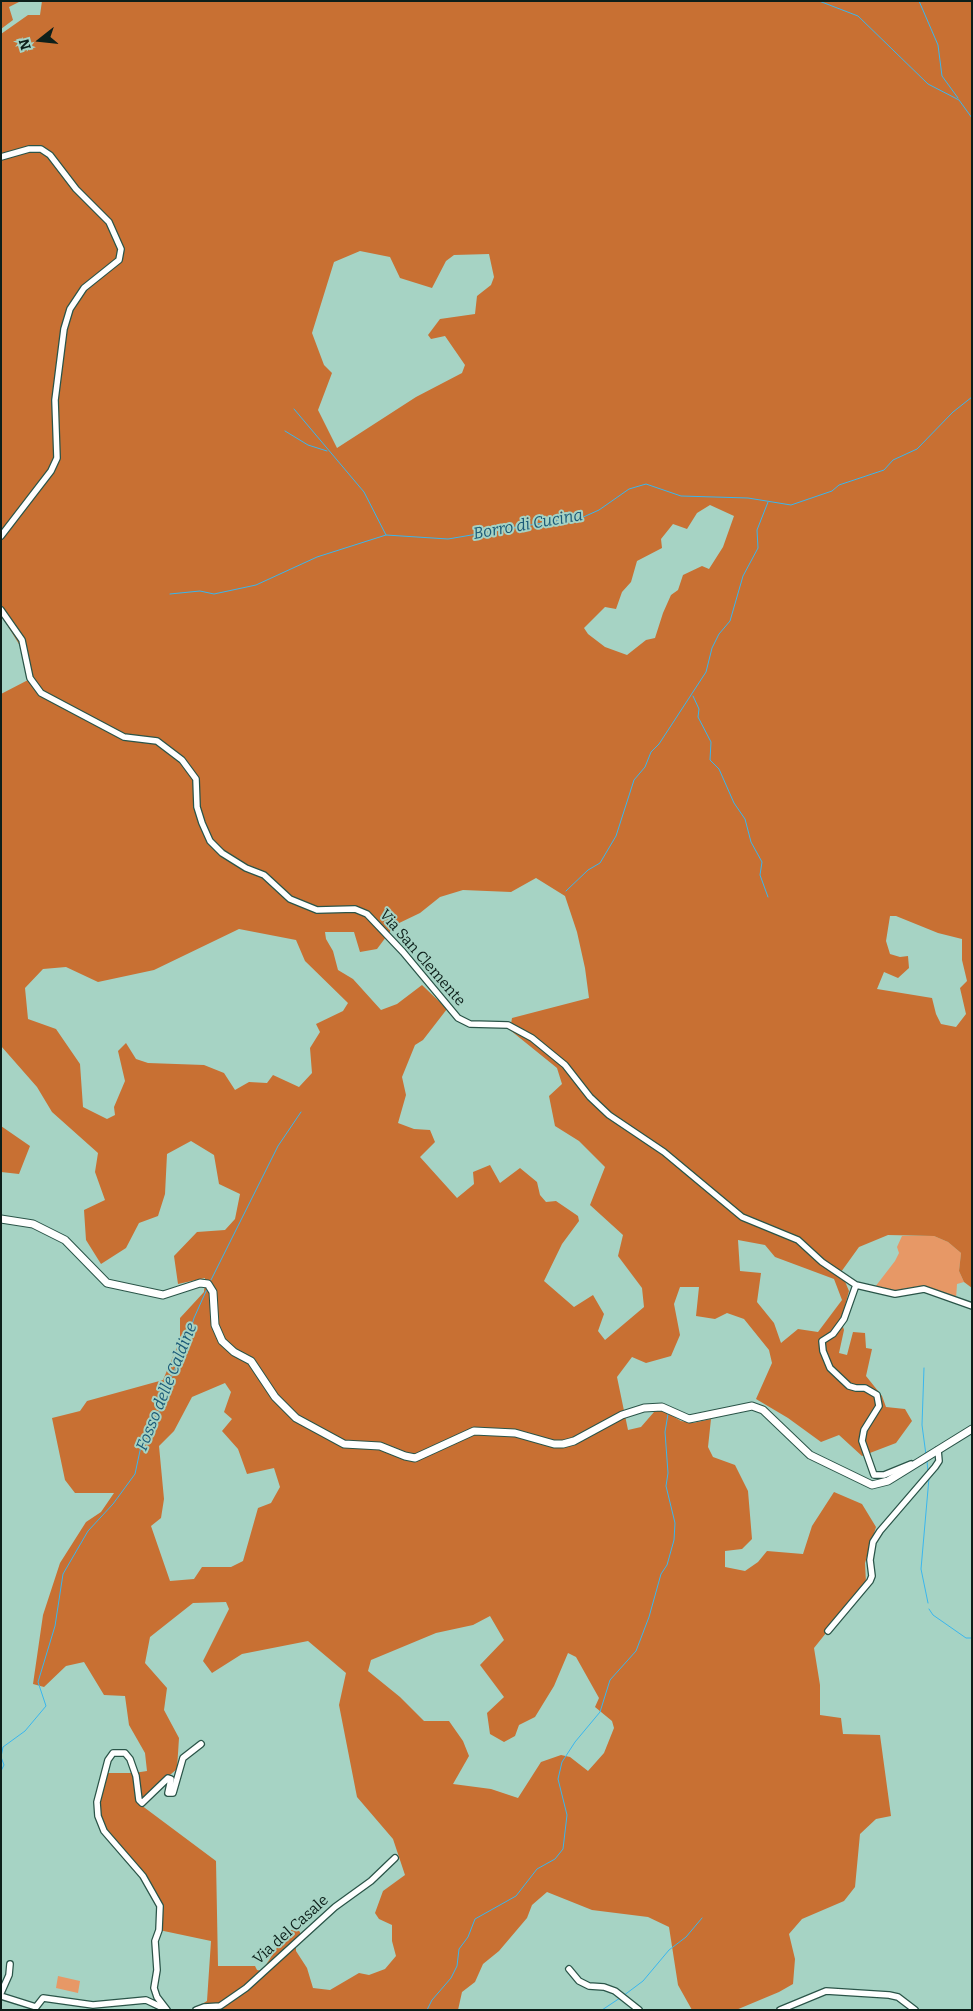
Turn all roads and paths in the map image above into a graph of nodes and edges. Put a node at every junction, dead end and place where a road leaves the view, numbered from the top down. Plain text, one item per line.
1 (1, 157) edge
2 (1, 536) edge
3 (1, 610) edge
4 (1, 1219) edge
5 (856, 1285) junction
6 (972, 1306) edge
7 (972, 1429) edge
8 (938, 1450) junction
9 (924, 1459) junction
10 (828, 1631) dead end
11 (201, 1744) dead end
12 (396, 1858) dead end
13 (10, 1964) dead end
14 (569, 1969) dead end
15 (1, 1994) edge
16 (167, 2010) edge
17 (196, 2010) edge
18 (639, 2010) edge
19 (780, 2010) edge
20 (915, 2010) edge

1 - 2 street
3 - 5 street, Via San Clemente
4 - 9 main road
5 - 6 street, Via San Clemente
5 - 9 street
7 - 8 main road
8 - 9 main road
8 - 10 street
11 - 16 street
12 - 17 street, Via del Casale
13 - 15 street
14 - 18 street
15 - 16 street
19 - 20 street

